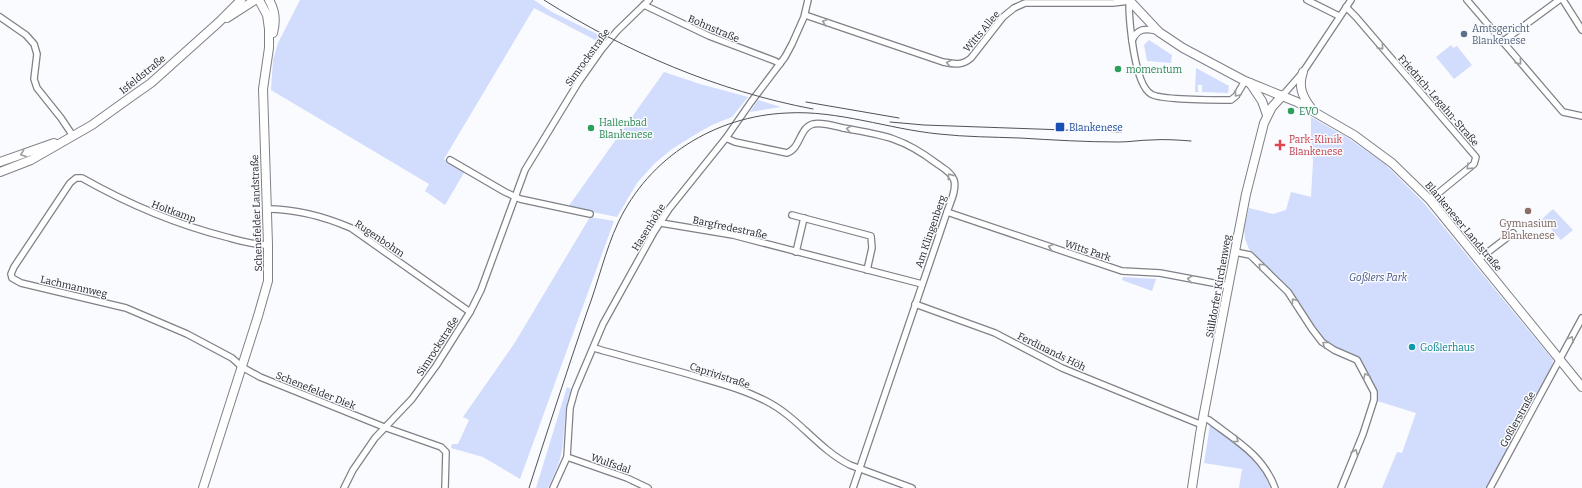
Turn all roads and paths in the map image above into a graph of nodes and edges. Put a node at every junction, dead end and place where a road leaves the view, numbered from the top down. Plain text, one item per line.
1 (241, 0) edge
2 (255, 0) edge
3 (259, 0) edge
4 (269, 0) edge
5 (649, 0) edge
6 (808, 0) edge
7 (1014, 0) edge
8 (1129, 0) edge
9 (1307, 0) edge
10 (1351, 0) edge
11 (1467, 0) edge
12 (1559, 0) edge
13 (1563, 0) edge
14 (644, 5) junction
15 (1018, 6) junction
16 (1346, 7) junction
17 (805, 15) junction
18 (1339, 16) junction
19 (0, 17) edge
20 (219, 22) junction
21 (1582, 30) edge
22 (1159, 32) junction
23 (1132, 41) junction
24 (1502, 42) junction
25 (269, 48) junction
26 (780, 64) junction
27 (1304, 72) junction
28 (1247, 82) junction
29 (1283, 95) junction
30 (1312, 110) junction
31 (1267, 115) junction
32 (1582, 116) edge
33 (73, 136) junction
34 (726, 138) junction
35 (450, 160) dead end
36 (0, 162) edge
37 (0, 172) edge
38 (78, 177) joint
39 (515, 197) junction
40 (1430, 200) junction
41 (267, 209) junction
42 (947, 212) junction
43 (590, 214) dead end
44 (792, 215) dead end
45 (804, 218) junction
46 (661, 223) junction
47 (1513, 233) dead end
48 (268, 245) junction
49 (796, 252) junction
50 (1235, 252) junction
51 (1479, 259) junction
52 (867, 270) junction
53 (922, 284) junction
54 (1229, 286) junction
55 (915, 304) junction
56 (470, 312) junction
57 (1582, 318) edge
58 (594, 348) junction
59 (1560, 360) junction
60 (242, 368) junction
61 (1582, 387) edge
62 (1203, 422) junction
63 (384, 427) junction
64 (567, 457) junction
65 (860, 469) junction
66 (203, 488) edge
67 (344, 488) edge
68 (445, 488) edge
69 (553, 488) edge
70 (648, 488) edge
71 (853, 488) edge
72 (912, 488) edge
73 (1192, 488) edge
74 (1275, 488) edge
75 (1341, 488) edge
76 (1490, 488) edge

1 - 20 main road, Isfeldstraße
2 - 20 main road, Isfeldstraße
3 - 25 main road, Schenefelder Landstraße
4 - 25 main road, Schenefelder Landstraße
5 - 14 street, Simrockstraße
6 - 17 street, Hasenhöhe
7 - 15 street
8 - 15 street, Witts Allee
8 - 22 main road, Blankeneser Landstraße
8 - 23 street
9 - 18 street
10 - 16 street
11 - 24 street
12 - 24 street
13 - 21 street
14 - 26 street, Bohnstraße
14 - 39 street, Simrockstraße
15 -> 17 street, Witts Allee
16 - 18 street
16 -> 40 street, Friedrich-Legahn-Straße
17 - 26 street, Hasenhöhe
18 - 27 street
19 - 33 street
20 - 33 main road, Isfeldstraße
22 - 23 street
22 - 28 main road, Blankeneser Landstraße
28 -> 23 street
24 -> 32 street
25 - 41 main road, Schenefelder Landstraße
26 - 34 street, Hasenhöhe
27 - 29 street
27 - 30 main road
28 - 29 main road, Blankeneser Landstraße
28 - 31 main road
29 - 30 main road, Blankeneser Landstraße
29 - 31 main road, Sülldorfer Kirchenweg
30 - 40 main road, Blankeneser Landstraße
31 - 50 main road, Sülldorfer Kirchenweg
33 -> 36 main road, Isfeldstraße
33 - 37 main road, Isfeldstraße
42 -> 34 street, Am Klingenberg
34 - 46 street, Hasenhöhe
35 - 39 street
38 - 48 street, Holtkamp
38 - 60 street, Lachmannweg
39 - 43 street
39 - 56 street, Simrockstraße
40 - 51 main road, Blankeneser Landstraße
41 - 48 main road, Schenefelder Landstraße
41 - 56 street, Rugenbohm
42 - 53 street, Am Klingenberg
54 -> 42 street, Witts Park
44 - 45 street
45 - 49 street
45 - 52 street
46 - 49 street, Bargfredestraße
46 - 58 street, Hasenhöhe
47 - 51 street
48 - 60 main road, Schenefelder Landstraße
49 - 52 street, Bargfredestraße
50 - 54 main road, Sülldorfer Kirchenweg
75 -> 50 street
51 - 59 main road, Blankeneser Landstraße
52 - 53 street, Bargfredestraße
53 - 55 street, Am Klingenberg
54 - 62 main road, Sülldorfer Kirchenweg
55 - 62 street, Ferdinands Höh
55 - 65 street, Am Klingenberg
56 - 63 street, Simrockstraße
59 -> 57 street, Goßlerstraße
58 - 64 street, Hasenhöhe
58 - 65 street, Caprivistraße
59 - 61 main road, Blankeneser Landstraße
59 - 76 street, Goßlerstraße
60 - 63 street, Schenefelder Diek
60 - 66 main road, Schenefelder Landstraße
62 - 73 main road, Sülldorfer Kirchenweg
62 -> 74 street
63 - 67 street, Simrockstraße
63 - 68 street, Schenefelder Diek
64 - 69 street, Hasenhöhe
64 - 70 street, Wulfsdal
65 - 71 street, Am Klingenberg
65 - 72 street, Caprivistraße

